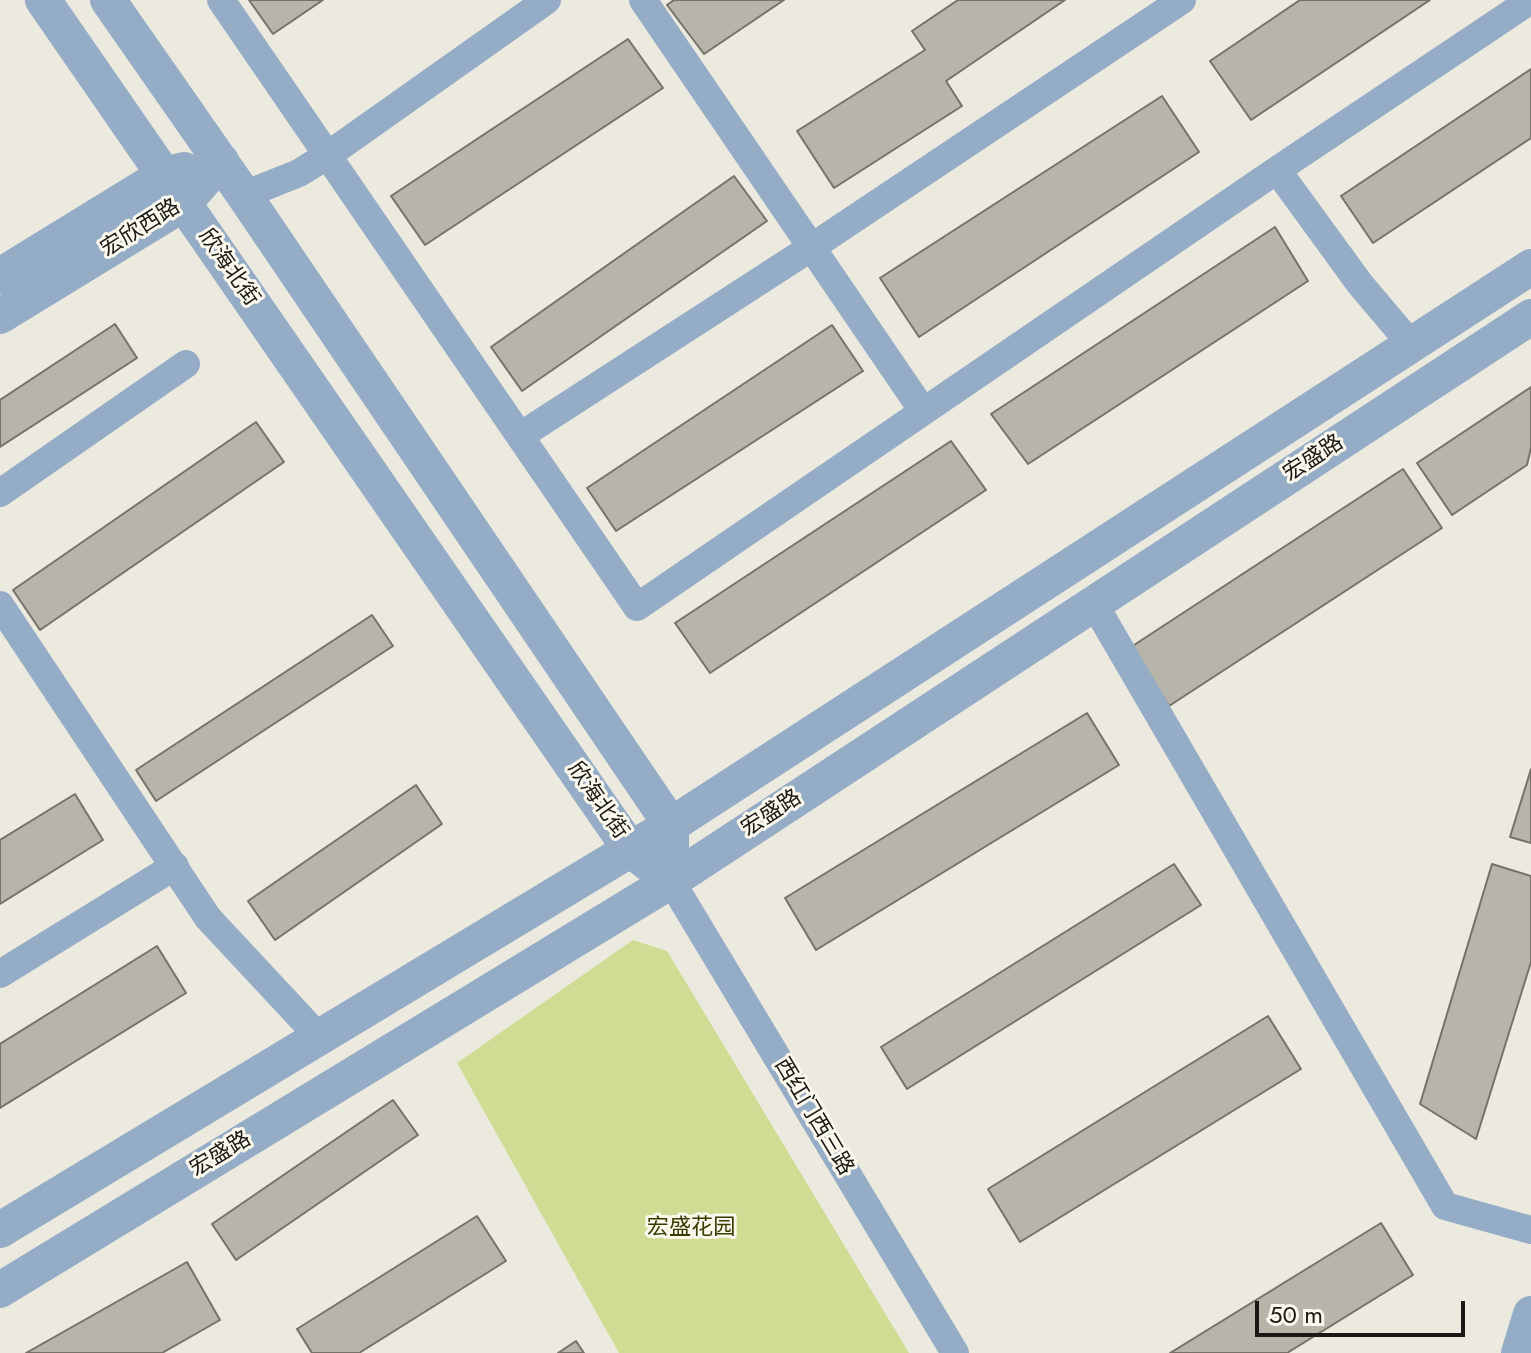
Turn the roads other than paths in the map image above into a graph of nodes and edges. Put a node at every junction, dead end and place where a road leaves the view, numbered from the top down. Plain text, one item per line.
1 (43, 0) edge
2 (108, 0) edge
3 (221, 0) edge
4 (547, 0) edge
5 (643, 0) edge
6 (1182, 0) edge
7 (1531, 0) edge
8 (328, 155) junction
9 (221, 161) junction
10 (1277, 170) junction
11 (173, 189) junction
12 (244, 195) junction
13 (812, 247) junction
14 (1531, 267) edge
15 (0, 276) edge
16 (0, 316) edge
17 (1531, 317) edge
18 (1410, 343) junction
19 (186, 364) dead end
20 (923, 411) junction
21 (520, 436) junction
22 (0, 493) edge
23 (1093, 602) junction
24 (0, 605) edge
25 (671, 825) junction
26 (630, 849) junction
27 (175, 866) junction
28 (671, 881) junction
29 (0, 974) edge
30 (319, 1037) junction
31 (0, 1230) edge
32 (1531, 1230) edge
33 (0, 1290) edge
34 (1531, 1314) edge
35 (955, 1353) edge
36 (1519, 1353) edge

1 - 11 street, 欣海北街
2 - 9 street
3 - 8 street
4 - 8 street
5 - 13 street
6 - 13 street
7 - 10 street
8 - 12 street
8 - 21 street
9 - 11 street, 宏欣西路
9 - 12 street
10 - 18 street
10 - 20 street
11 - 15 street, 宏欣西路
11 - 16 street, 宏欣西路
11 - 26 street, 欣海北街
12 - 25 street
13 - 20 street
13 - 21 street
14 - 18 street, 宏盛路
17 - 23 street, 宏盛路
18 - 25 street, 宏盛路
19 - 22 street
20 - 21 street
23 - 28 street, 宏盛路
23 - 32 street
24 - 27 street
25 - 26 street, 宏盛路
25 - 28 street
26 - 28 street, 欣海北街
26 - 30 street, 宏盛路
27 - 29 street
27 - 30 street
28 - 33 street, 宏盛路
28 - 35 street, 西红门西三路
30 - 31 street, 宏盛路
34 - 36 street

